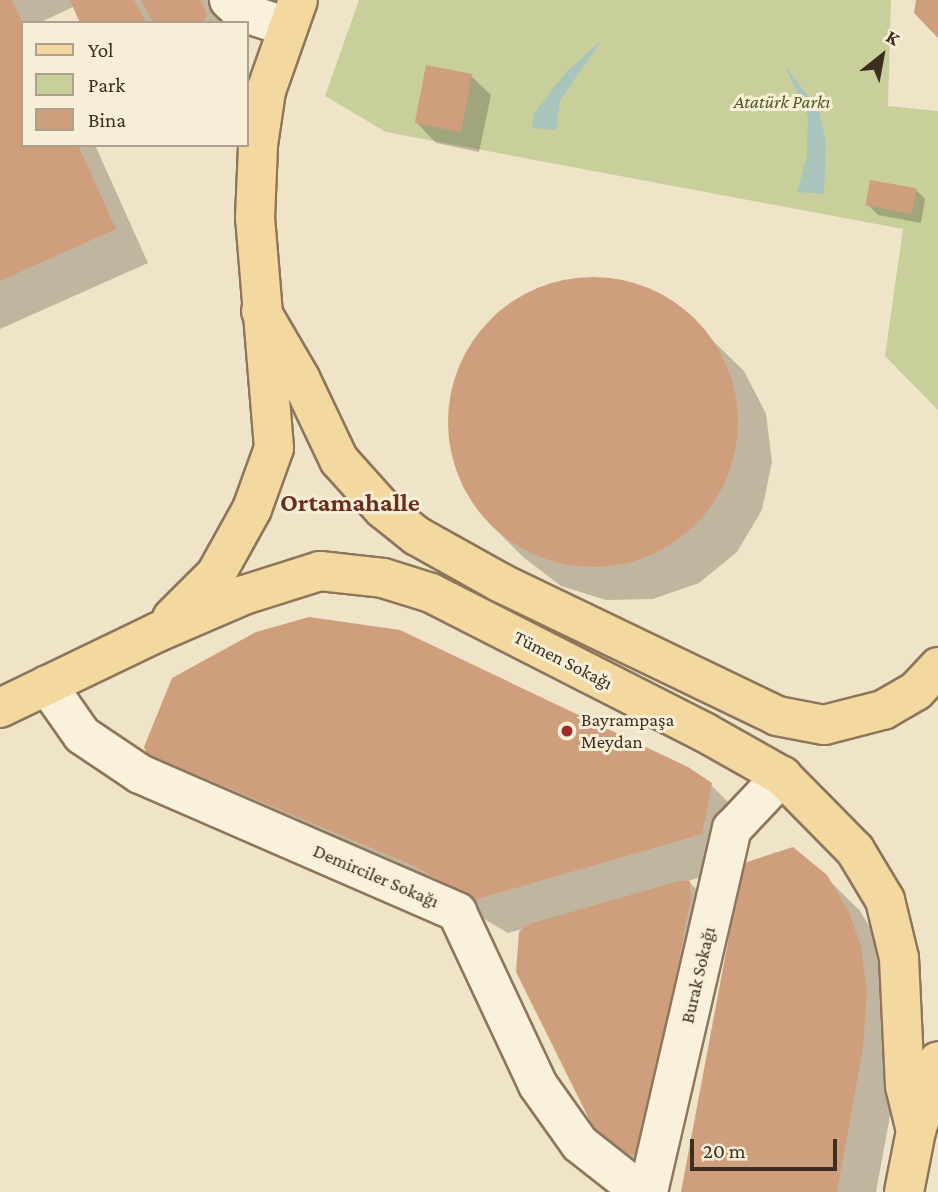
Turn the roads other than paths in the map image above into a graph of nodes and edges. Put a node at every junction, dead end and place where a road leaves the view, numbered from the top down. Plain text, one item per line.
1 (229, 0) edge
2 (293, 13) edge
3 (261, 310) junction
4 (158, 632) junction
5 (938, 667) edge
6 (47, 685) junction
7 (0, 708) edge
8 (782, 776) junction
9 (938, 1061) edge
10 (916, 1131) junction
11 (641, 1192) edge
12 (648, 1192) edge
13 (904, 1192) edge

1 - 2 street
2 - 3 main road
3 - 4 main road
3 - 5 main road
4 - 6 main road, Tümen Sokağı
4 - 8 main road, Tümen Sokağı
6 - 7 main road, Tümen Sokağı
6 - 11 street, Demirciler Sokağı
8 - 10 main road, Tümen Sokağı
8 - 12 street, Burak Sokağı
9 - 10 main road
10 - 13 main road

